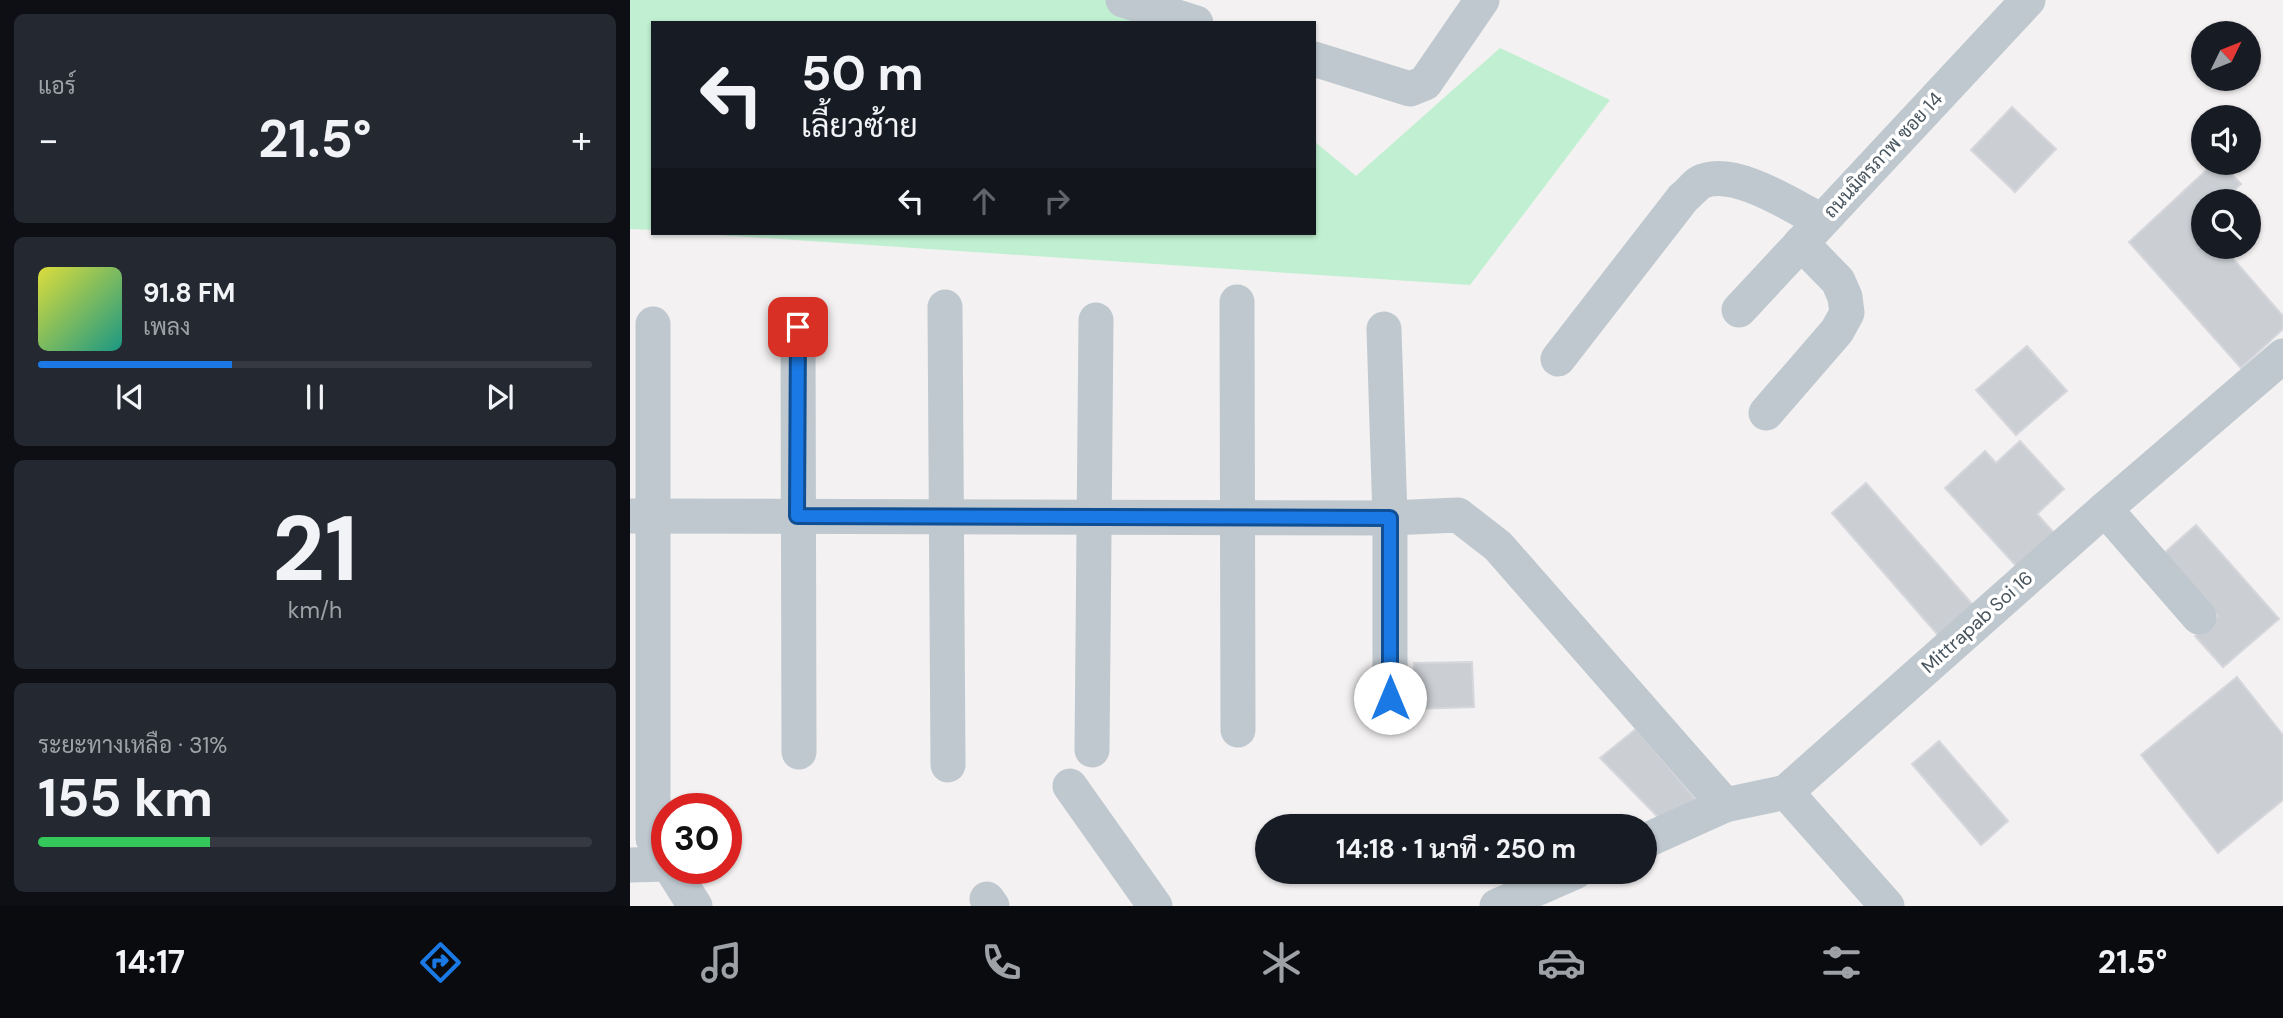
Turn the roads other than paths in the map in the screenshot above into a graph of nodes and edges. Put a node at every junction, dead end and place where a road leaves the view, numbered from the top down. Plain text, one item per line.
1 (1123, 0) edge
2 (1482, 0) edge
3 (2028, 0) edge
4 (1190, 21) edge
5 (1316, 60) edge
6 (1811, 232) junction
7 (1237, 302) dead end
8 (945, 307) dead end
9 (1739, 310) dead end
10 (1096, 320) dead end
11 (653, 324) dead end
12 (798, 327) dead end
13 (1384, 329) dead end
14 (2283, 356) edge
15 (1558, 359) dead end
16 (1766, 413) dead end
17 (2105, 509) junction
18 (641, 516) edge
19 (797, 516) junction
20 (948, 517) junction
21 (1093, 517) junction
22 (1237, 517) junction
23 (1390, 518) junction
24 (2199, 617) dead end
25 (1390, 698) dead end
26 (1238, 730) dead end
27 (1092, 750) dead end
28 (799, 752) dead end
29 (948, 765) dead end
30 (1070, 786) dead end
31 (1786, 792) junction
32 (651, 793) edge
33 (1725, 806) junction
34 (1657, 836) edge
35 (651, 863) edge
36 (630, 865) edge
37 (681, 884) edge
38 (1547, 884) edge
39 (695, 906) edge
40 (1155, 906) edge
41 (1497, 906) edge
42 (1887, 906) edge

1 - 4 street
2 - 5 street
3 - 6 street, ถนนมิตรภาพ ซอย 14
6 - 9 street, ถนนมิตรภาพ ซอย 14
6 - 15 street
6 - 16 street
7 - 22 street
8 - 20 street
10 - 21 street
11 - 18 street
12 - 19 street
13 - 23 street
14 - 17 street, Mittrapab Soi 16
17 - 24 street
17 - 31 street, Mittrapab Soi 16
18 - 19 street
18 - 32 street
19 - 20 street
19 - 28 street
20 - 21 street
20 - 29 street
21 - 22 street
21 - 27 street
22 - 23 street
22 - 26 street
23 - 25 street
23 - 33 street
30 - 40 street
31 - 33 street, Mittrapab Soi 16
31 - 42 street
33 - 34 street, Mittrapab Soi 16
35 - 36 street
37 - 39 street
38 - 41 street

